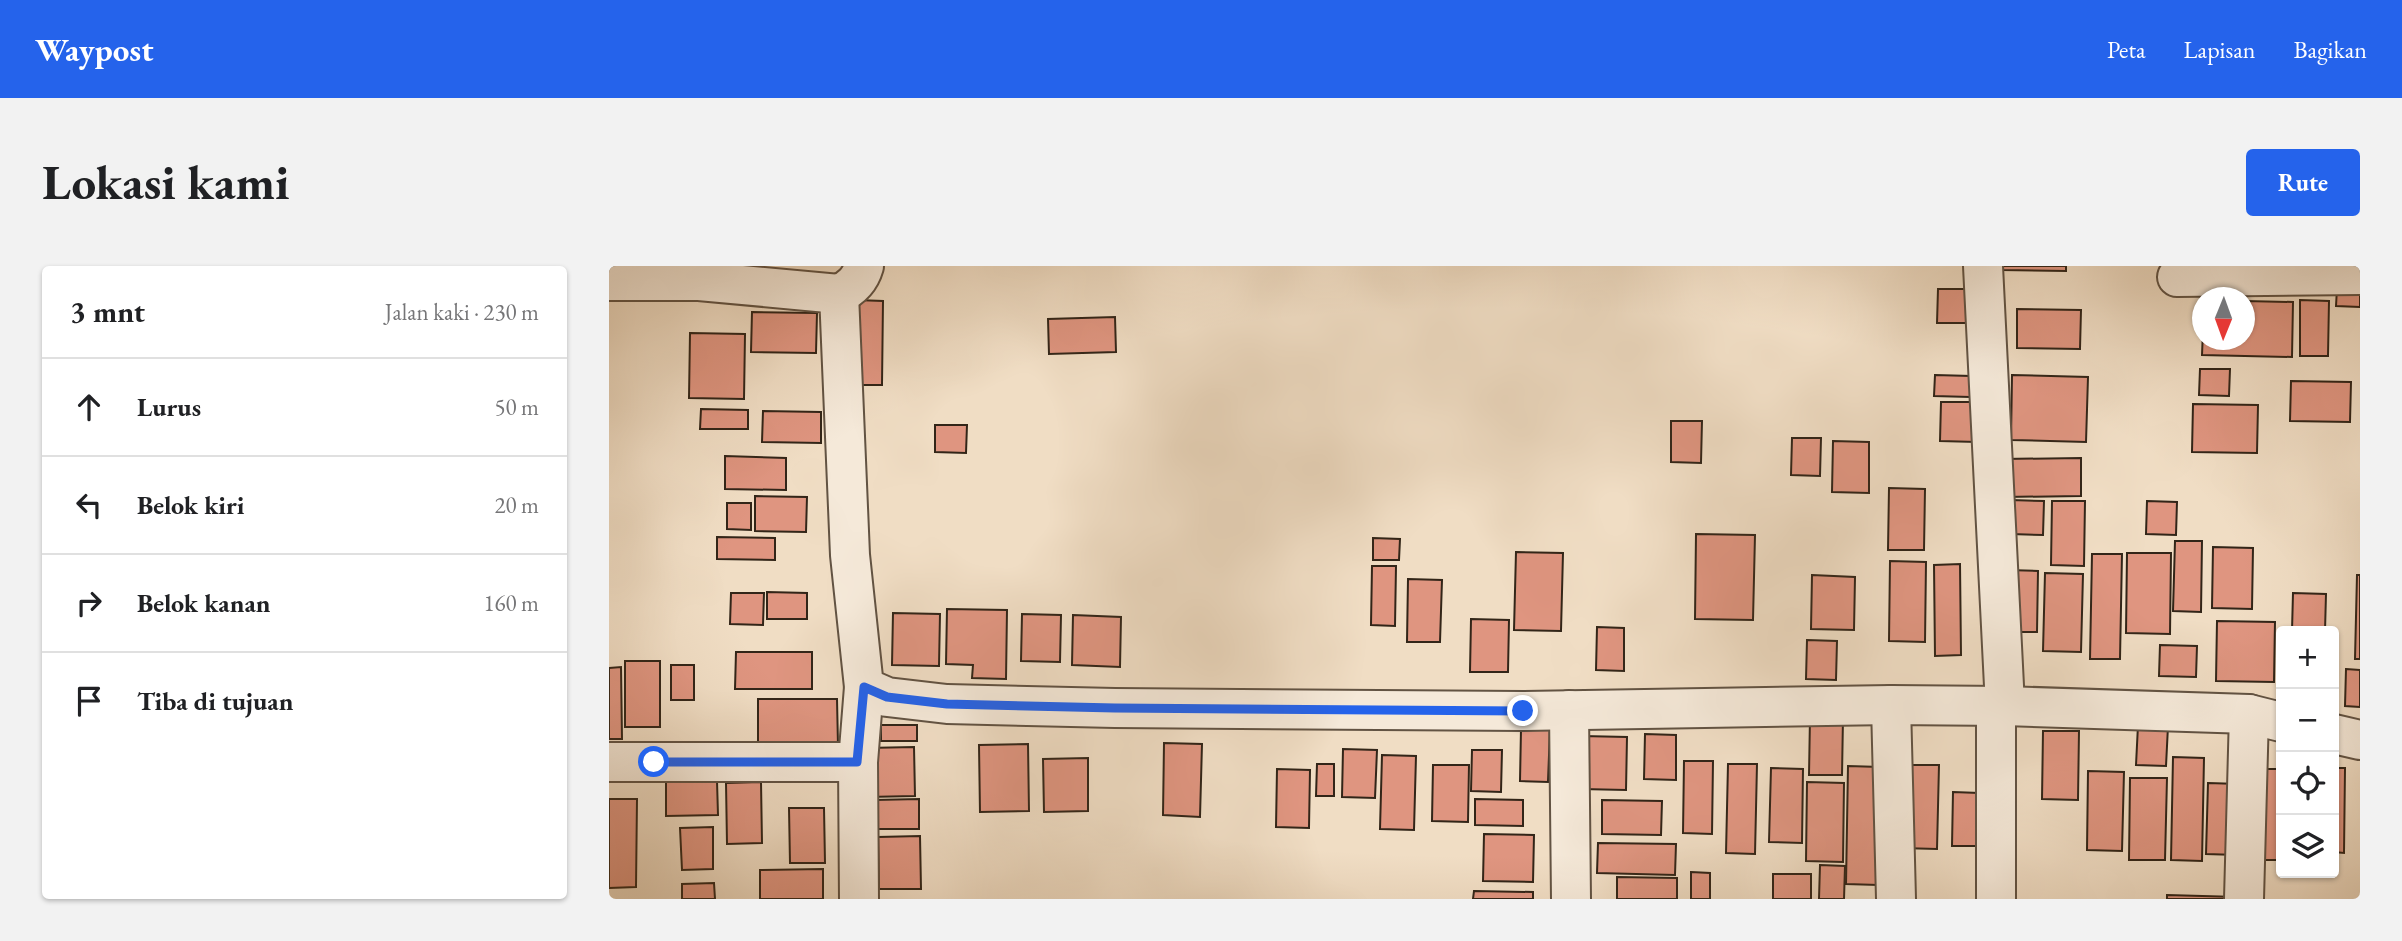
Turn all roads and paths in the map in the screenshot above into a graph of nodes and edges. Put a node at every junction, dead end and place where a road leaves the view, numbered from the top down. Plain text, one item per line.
1 (865, 266) edge
2 (1983, 266) edge
3 (700, 273) edge
4 (2360, 275) edge
5 (2177, 277) dead end
6 (609, 281) edge
7 (839, 294) junction
8 (864, 687) junction
9 (1891, 705) junction
10 (2000, 706) junction
11 (1569, 710) junction
12 (2265, 718) edge
13 (2339, 735) edge
14 (2360, 740) edge
15 (609, 762) edge
16 (857, 762) junction
17 (859, 899) edge
18 (1571, 899) edge
19 (1896, 899) edge
20 (1996, 899) edge
21 (2244, 899) edge

1 - 7 street
2 - 10 street
3 - 6 street
3 - 7 street
4 - 5 street
7 - 8 street
8 - 11 street
8 - 16 street
9 - 10 street
9 - 11 street
9 - 19 street
10 - 12 street
10 - 20 street
11 - 18 street
12 - 21 street
13 - 14 street
15 - 16 street
16 - 17 street

